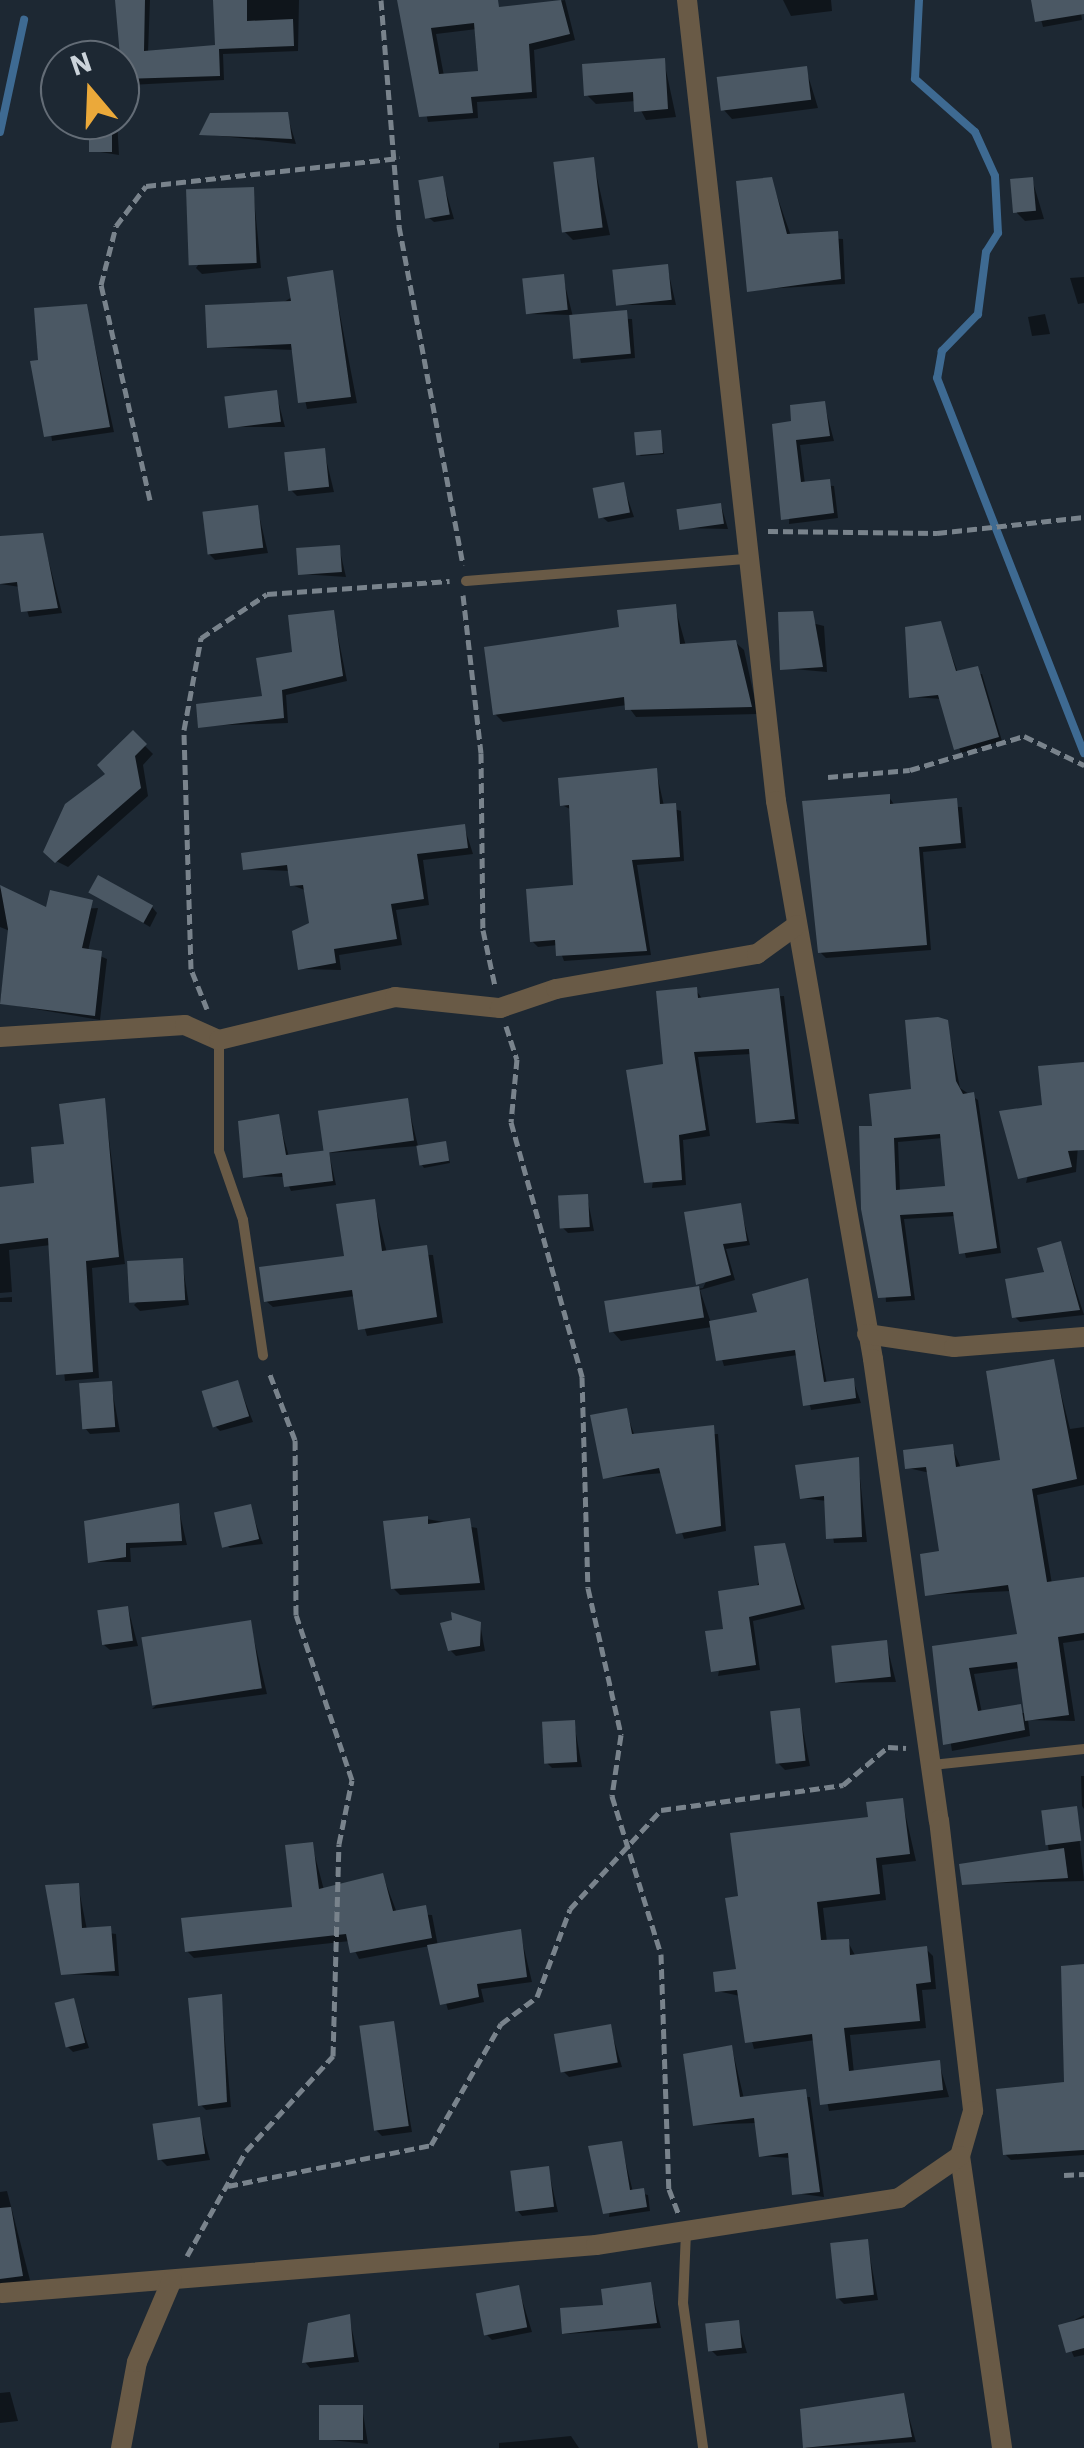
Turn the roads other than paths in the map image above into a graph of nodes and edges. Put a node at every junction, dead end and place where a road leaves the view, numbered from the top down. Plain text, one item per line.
1 (687, 0) edge
2 (748, 559) junction
3 (466, 581) road end
4 (796, 925) junction
5 (0, 1037) edge
6 (219, 1040) junction
7 (867, 1334) junction
8 (1084, 1337) edge
9 (263, 1356) road end
10 (1084, 1749) edge
11 (928, 1757) junction
12 (960, 2156) junction
13 (686, 2232) junction
14 (172, 2280) junction
15 (2, 2293) edge
16 (120, 2448) edge
17 (703, 2448) edge
18 (1002, 2448) edge

1 - 2 street
2 - 3 lane
2 - 4 street
4 - 6 street
4 - 7 street
5 - 6 street
6 - 9 lane
7 - 8 street
7 - 11 street
10 - 11 lane
11 - 12 street
12 - 13 street
12 - 18 street
13 - 14 street
13 - 17 lane
14 - 15 street
14 - 16 street

